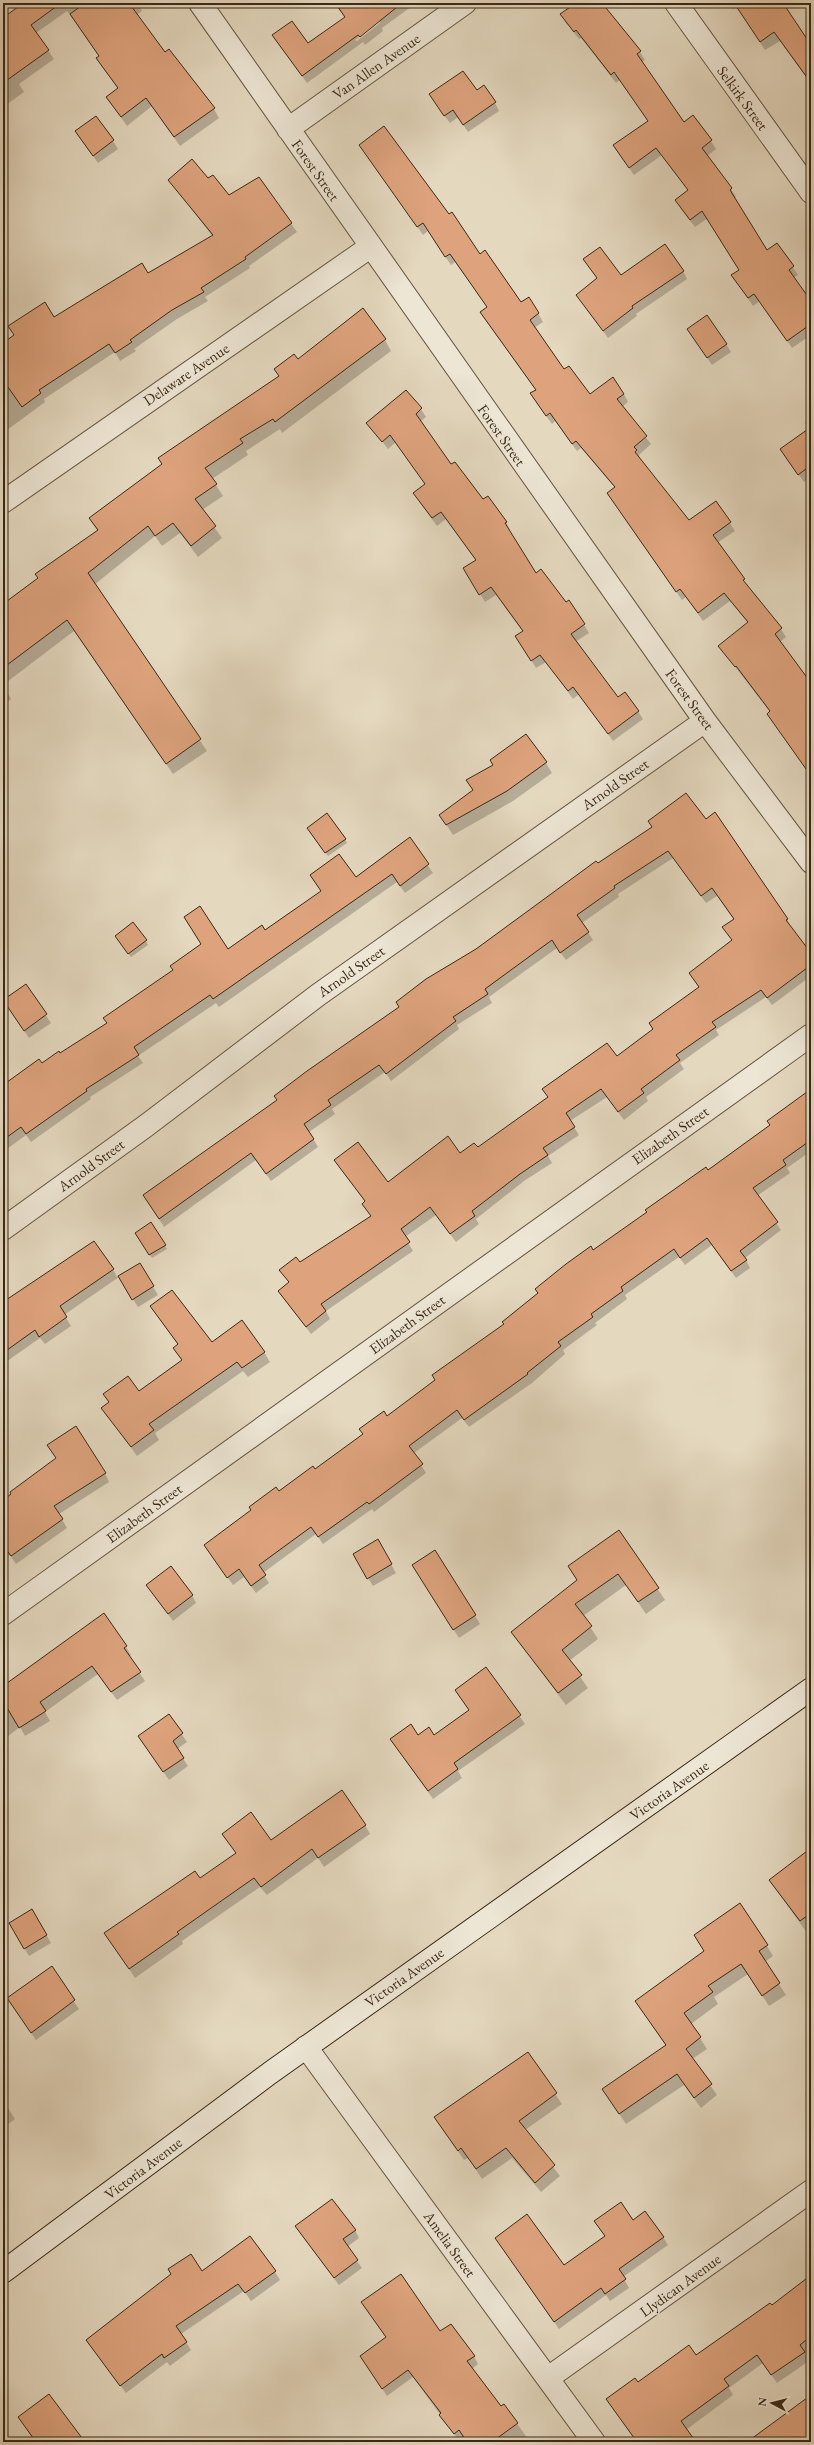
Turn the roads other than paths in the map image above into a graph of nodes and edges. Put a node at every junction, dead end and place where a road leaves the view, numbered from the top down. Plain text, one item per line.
1 (200, 3) edge
2 (465, 3) edge
3 (676, 3) edge
4 (288, 129) junction
5 (811, 192) edge
6 (370, 248) junction
7 (3, 502) edge
8 (705, 721) junction
9 (811, 862) edge
10 (811, 1035) edge
11 (3, 1229) edge
12 (3, 1614) edge
13 (811, 1689) edge
14 (306, 2047) junction
15 (811, 2191) edge
16 (3, 2272) edge
17 (548, 2378) junction
18 (594, 2442) edge

1 - 4 street, Forest Street
2 - 4 street, Van Allen Avenue
3 - 5 street, Selkirk Street
4 - 6 street, Forest Street
6 - 7 street, Delaware Avenue
6 - 8 street, Forest Street
8 - 9 street, Forest Street
8 - 11 street, Arnold Street
10 - 12 street, Elizabeth Street
13 - 14 street, Victoria Avenue
14 - 16 street, Victoria Avenue
14 - 17 street, Amelia Street
15 - 17 street, Llydican Avenue
17 - 18 street, Amelia Street

